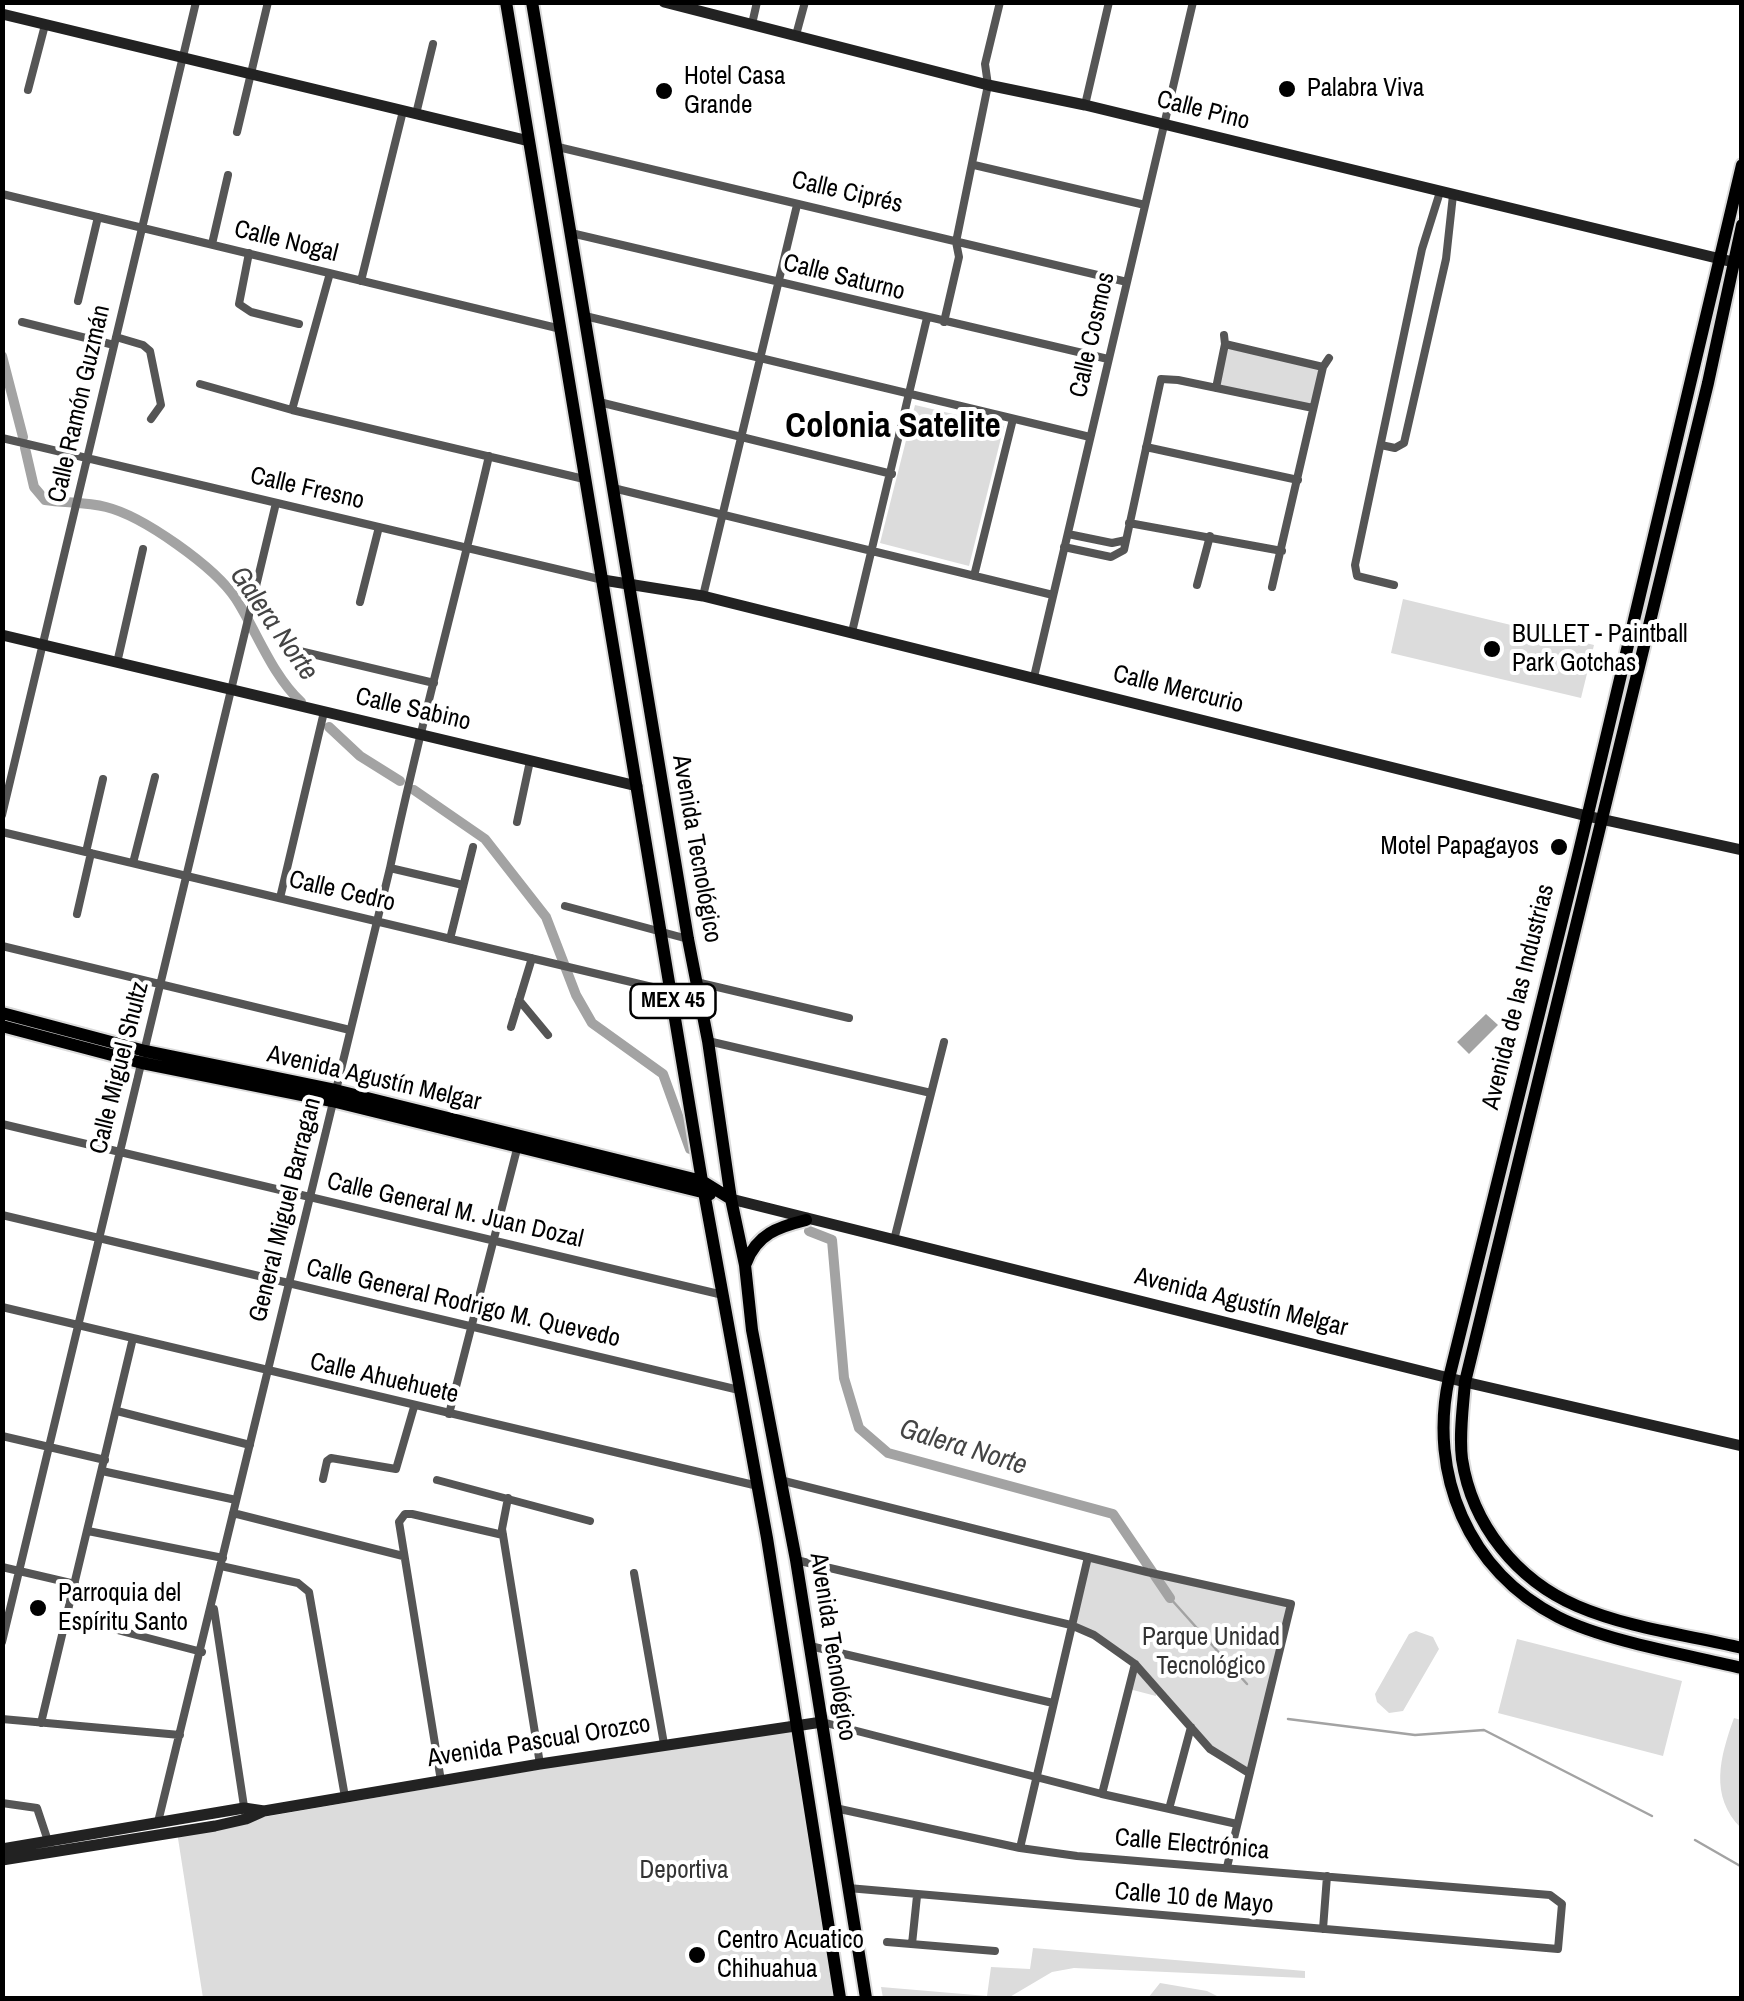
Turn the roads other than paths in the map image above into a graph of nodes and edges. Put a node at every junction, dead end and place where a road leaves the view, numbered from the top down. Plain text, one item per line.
1 (196, 2) edge
2 (268, 2) edge
3 (506, 2) edge
4 (532, 2) edge
5 (664, 2) edge
6 (758, 2) edge
7 (804, 2) edge
8 (1000, 2) edge
9 (1109, 2) edge
10 (1193, 2) edge
11 (2, 14) edge
12 (752, 24) junction
13 (46, 25) junction
14 (796, 35) junction
15 (433, 44) dead end
16 (183, 58) junction
17 (251, 74) junction
18 (988, 85) junction
19 (28, 90) dead end
20 (1085, 105) junction
21 (409, 112) junction
22 (1164, 124) junction
23 (236, 132) dead end
24 (529, 141) junction
25 (558, 147) junction
26 (974, 165) junction
27 (1742, 165) edge
28 (228, 175) dead end
29 (1446, 193) junction
30 (2, 194) edge
31 (797, 205) junction
32 (1145, 205) junction
33 (98, 217) junction
34 (1742, 225) edge
35 (142, 228) junction
36 (571, 233) junction
37 (1429, 234) junction
38 (1447, 238) junction
39 (956, 242) junction
40 (212, 244) junction
41 (249, 254) junction
42 (1726, 260) junction
43 (330, 273) junction
44 (360, 280) junction
45 (778, 282) junction
46 (1127, 282) junction
47 (78, 301) dead end
48 (585, 316) junction
49 (927, 318) junction
50 (22, 322) dead end
51 (944, 322) junction
52 (299, 324) dead end
53 (560, 329) junction
54 (115, 341) junction
55 (1401, 344) junction
56 (1424, 349) junction
57 (760, 358) junction
58 (1329, 358) dead end
59 (1108, 359) junction
60 (1323, 367) junction
61 (200, 384) dead end
62 (1216, 388) junction
63 (909, 394) junction
64 (599, 402) junction
65 (1313, 408) junction
66 (292, 410) junction
67 (1013, 418) junction
68 (151, 419) dead end
69 (740, 436) junction
70 (1090, 437) junction
71 (2, 438) edge
72 (1380, 445) junction
73 (1146, 447) junction
74 (488, 456) junction
75 (1672, 456) junction
76 (88, 457) junction
77 (1688, 460) junction
78 (892, 474) junction
79 (586, 479) junction
80 (1298, 480) junction
81 (613, 488) junction
82 (276, 503) junction
83 (720, 514) junction
84 (1129, 523) junction
85 (379, 527) junction
86 (1068, 534) junction
87 (1210, 536) junction
88 (1126, 540) junction
89 (1064, 547) junction
90 (143, 549) dead end
91 (467, 549) junction
92 (873, 550) junction
93 (1282, 551) junction
94 (974, 576) junction
95 (603, 580) junction
96 (628, 582) junction
97 (1196, 585) dead end
98 (1394, 586) dead end
99 (1272, 587) dead end
100 (1053, 595) junction
101 (703, 596) junction
102 (360, 602) dead end
103 (852, 632) junction
104 (2, 635) edge
105 (43, 645) junction
106 (288, 648) dead end
107 (117, 663) junction
108 (1034, 677) junction
109 (434, 683) junction
110 (231, 690) junction
111 (324, 712) junction
112 (418, 735) junction
113 (530, 761) junction
114 (2, 764) edge
115 (14, 767) junction
116 (155, 776) dead end
117 (102, 779) dead end
118 (637, 786) junction
119 (2, 815) edge
120 (1594, 817) junction
121 (517, 822) dead end
122 (2, 832) edge
123 (473, 847) dead end
124 (1742, 850) edge
125 (88, 852) junction
126 (1583, 861) junction
127 (134, 863) junction
128 (390, 868) junction
129 (186, 876) junction
130 (463, 885) junction
131 (280, 898) junction
132 (565, 906) dead end
133 (77, 914) dead end
134 (377, 921) junction
135 (662, 932) junction
136 (450, 939) junction
137 (688, 939) junction
138 (2, 946) edge
139 (532, 958) junction
140 (696, 982) junction
141 (161, 984) junction
142 (672, 991) junction
143 (519, 1000) junction
144 (2, 1013) edge
145 (849, 1018) dead end
146 (2, 1026) edge
147 (512, 1027) dead end
148 (350, 1030) junction
149 (548, 1035) dead end
150 (708, 1041) junction
151 (944, 1042) dead end
152 (143, 1057) junction
153 (931, 1093) junction
154 (334, 1096) junction
155 (2, 1124) edge
156 (1511, 1124) junction
157 (1526, 1128) junction
158 (120, 1149) junction
159 (517, 1149) junction
160 (698, 1154) junction
161 (678, 1175) junction
162 (703, 1187) junction
163 (310, 1197) junction
164 (731, 1199) junction
165 (2, 1214) edge
166 (806, 1220) junction
167 (100, 1238) junction
168 (894, 1240) junction
169 (494, 1241) junction
170 (745, 1266) junction
171 (289, 1283) junction
172 (723, 1296) junction
173 (2, 1307) edge
174 (79, 1325) junction
175 (472, 1326) junction
176 (134, 1338) junction
177 (268, 1371) junction
178 (1449, 1378) junction
179 (1465, 1382) junction
180 (739, 1390) junction
181 (414, 1406) junction
182 (117, 1411) junction
183 (449, 1414) junction
184 (2, 1436) edge
185 (250, 1445) junction
186 (1742, 1446) edge
187 (49, 1447) junction
188 (105, 1460) junction
189 (102, 1471) junction
190 (322, 1479) dead end
191 (437, 1480) dead end
192 (780, 1480) junction
193 (758, 1486) junction
194 (508, 1498) junction
195 (236, 1500) junction
196 (233, 1513) junction
197 (590, 1520) dead end
198 (88, 1532) junction
199 (503, 1535) junction
200 (403, 1556) junction
201 (1088, 1557) junction
202 (796, 1560) junction
203 (222, 1562) junction
204 (2, 1567) edge
205 (20, 1571) junction
206 (634, 1572) dead end
207 (75, 1584) junction
208 (213, 1604) junction
209 (67, 1617) junction
210 (1071, 1625) junction
211 (2, 1642) edge
212 (810, 1646) junction
213 (1742, 1648) edge
214 (202, 1652) junction
215 (1135, 1664) junction
216 (1742, 1668) edge
217 (1053, 1703) junction
218 (2, 1719) edge
219 (822, 1722) junction
220 (41, 1723) junction
221 (796, 1725) junction
222 (1191, 1728) junction
223 (180, 1735) junction
224 (664, 1744) junction
225 (540, 1764) junction
226 (1249, 1773) junction
227 (1035, 1777) junction
228 (441, 1780) junction
229 (1102, 1794) junction
230 (345, 1797) junction
231 (2, 1803) edge
232 (835, 1808) junction
233 (1169, 1809) junction
234 (245, 1814) junction
235 (158, 1823) junction
236 (1237, 1824) junction
237 (48, 1841) junction
238 (1020, 1848) junction
239 (2, 1849) edge
240 (2, 1860) edge
241 (1228, 1867) junction
242 (1326, 1876) junction
243 (848, 1888) junction
244 (916, 1896) junction
245 (1322, 1929) junction
246 (887, 1942) dead end
247 (912, 1944) junction
248 (1537, 1948) joint
249 (995, 1951) dead end
250 (840, 1998) edge
251 (866, 1998) edge

1 - 16 street, Calle Ramón Guzmán
2 - 17 street
3 - 24 main road, Avenida Tecnológico / MEX 45
4 - 25 main road, Avenida Tecnológico / MEX 45
5 - 12 main road, Calle Pino
6 - 12 street
7 - 14 street
8 - 18 street
9 - 20 street
10 - 22 street, Calle Cosmos
11 - 13 main road
12 - 14 main road, Calle Pino
13 - 16 main road
13 - 19 street
14 - 18 main road, Calle Pino
15 - 21 street
16 - 17 main road
16 - 35 street, Calle Ramón Guzmán
17 - 21 main road
17 - 23 street
18 - 20 main road, Calle Pino
18 - 26 street
20 - 22 main road, Calle Pino
21 - 24 main road
21 - 44 street
22 - 29 main road, Calle Pino
22 - 32 street, Calle Cosmos
24 - 53 main road, Avenida Tecnológico / MEX 45
25 - 31 street, Calle Ciprés
25 - 36 main road, Avenida Tecnológico / MEX 45
26 - 32 street
26 - 39 street
27 - 42 main road, Avenida de las Industrias
28 - 40 street
29 - 37 street
29 - 38 street
29 - 42 main road, Calle Pino
30 - 33 street, Calle Nogal
31 - 39 street, Calle Ciprés
31 - 45 street
32 - 46 street, Calle Cosmos
33 - 35 street, Calle Nogal
33 - 47 street
34 - 42 main road, Avenida de las Industrias
35 - 40 street, Calle Nogal
35 - 54 street, Calle Ramón Guzmán
36 - 45 street, Calle Saturno
36 - 48 main road, Avenida Tecnológico / MEX 45
37 - 38 street
37 - 55 street
38 - 56 street
39 - 46 street, Calle Ciprés
39 - 51 street
40 - 41 street, Calle Nogal
41 - 43 street, Calle Nogal
41 - 52 street
42 - 75 main road, Avenida de las Industrias
42 - 77 main road, Avenida de las Industrias
43 - 44 street, Calle Nogal
43 - 66 street
44 - 53 street, Calle Nogal
45 - 49 street, Calle Saturno
45 - 57 street
46 - 59 street, Calle Cosmos
48 - 57 street
48 - 64 main road, Avenida Tecnológico / MEX 45
49 - 51 street, Calle Saturno
49 - 63 street
50 - 54 street
51 - 59 street, Calle Saturno
53 - 79 main road, Avenida Tecnológico / MEX 45
54 - 68 street
54 - 76 street, Calle Ramón Guzmán
55 - 56 street
55 - 72 street
56 - 72 street
57 - 63 street
57 - 69 street
58 - 60 street
59 - 70 street, Calle Cosmos
60 - 62 street
60 - 65 street
61 - 66 street
62 - 65 street
62 - 73 street
63 - 67 street
63 - 78 street
64 - 69 street
64 - 81 main road, Avenida Tecnológico / MEX 45
65 - 80 street
66 - 74 street
67 - 70 street
67 - 94 street
69 - 78 street
69 - 83 street
70 - 86 street, Calle Cosmos
71 - 76 street, Calle Fresno
72 - 98 street
73 - 80 street
73 - 84 street
74 - 79 street
74 - 91 street, General Miguel Barragan
75 - 77 main road
75 - 120 main road, Avenida de las Industrias
76 - 82 street, Calle Fresno
76 - 105 street, Calle Ramón Guzmán
77 - 120 main road, Avenida de las Industrias
78 - 92 street
79 - 95 main road, Avenida Tecnológico / MEX 45
80 - 93 street
81 - 83 street
81 - 96 main road, Avenida Tecnológico / MEX 45
82 - 85 street, Calle Fresno
82 - 110 street, Calle Miguel Shultz
83 - 92 street
83 - 101 street
84 - 87 street
84 - 88 street
85 - 91 street, Calle Fresno
85 - 102 street
86 - 88 street
86 - 89 street, Calle Cosmos
87 - 93 street
87 - 97 street
88 - 89 street
89 - 100 street, Calle Cosmos
90 - 107 street
91 - 95 street, Calle Fresno
91 - 109 street, General Miguel Barragan
92 - 94 street
92 - 103 street
93 - 99 street
94 - 100 street
95 - 96 main road, Calle Mercurio
95 - 118 main road, Avenida Tecnológico / MEX 45
96 - 101 main road, Calle Mercurio
96 - 137 main road, Avenida Tecnológico / MEX 45
100 - 108 street, Calle Cosmos
101 - 103 main road, Calle Mercurio
103 - 108 main road, Calle Mercurio
104 - 105 main road, Calle Sabino
105 - 107 main road, Calle Sabino
105 - 115 street, Calle Ramón Guzmán
106 - 109 street
107 - 110 main road, Calle Sabino
108 - 120 main road, Calle Mercurio
109 - 112 street, General Miguel Barragan
110 - 111 main road, Calle Sabino
110 - 129 street, Calle Miguel Shultz
111 - 112 main road, Calle Sabino
111 - 131 street
112 - 113 main road, Calle Sabino
112 - 128 street, General Miguel Barragan
113 - 118 main road, Calle Sabino
113 - 121 street
114 - 115 street
115 - 119 street, Calle Ramón Guzmán
116 - 127 street
117 - 125 street
118 - 135 main road, Avenida Tecnológico / MEX 45
120 - 124 main road, Calle Mercurio
120 - 126 main road, Avenida de las Industrias
122 - 125 street, Calle Cedro
123 - 130 street
125 - 127 street, Calle Cedro
125 - 133 street
126 - 156 main road, Avenida de las Industrias
126 - 157 main road, Avenida de las Industrias
127 - 129 street, Calle Cedro
128 - 130 street
128 - 134 street, General Miguel Barragan
129 - 131 street, Calle Cedro
129 - 141 street, Calle Miguel Shultz
130 - 136 street
131 - 134 street, Calle Cedro
132 - 135 street
134 - 136 street, Calle Cedro
134 - 148 street, General Miguel Barragan
135 - 137 street
135 - 142 main road, Avenida Tecnológico / MEX 45
136 - 139 street, Calle Cedro
137 - 140 main road, Avenida Tecnológico / MEX 45
138 - 141 street
139 - 142 street, Calle Cedro
139 - 143 street
140 - 145 street
140 - 150 main road, Avenida Tecnológico / MEX 45
141 - 148 street
141 - 152 street, Calle Miguel Shultz
142 - 160 main road, Avenida Tecnológico / MEX 45
143 - 147 street
143 - 149 street
144 - 152 main road, Avenida Agustín Melgar
146 - 152 main road, Avenida Agustín Melgar
148 - 154 street, General Miguel Barragan
150 - 153 street
150 - 164 main road, Avenida Tecnológico / MEX 45
151 - 153 street
152 - 154 main road, Avenida Agustín Melgar
152 - 158 street, Calle Miguel Shultz
153 - 168 street
154 - 159 main road, Avenida Agustín Melgar
154 - 161 main road, Avenida Agustín Melgar
154 - 163 street, General Miguel Barragan
155 - 158 street, Calle General M. Juan Dozal
156 - 157 main road
156 - 178 main road, Avenida de las Industrias
157 - 179 main road, Avenida de las Industrias
158 - 163 street, Calle General M. Juan Dozal
158 - 167 street, Calle Miguel Shultz
159 - 162 main road, Avenida Agustín Melgar
159 - 169 street
160 - 161 main road
160 - 162 main road, Avenida Tecnológico / MEX 45
161 - 162 main road, Avenida Agustín Melgar
162 - 164 main road, Avenida Agustín Melgar
162 - 172 main road, Avenida Tecnológico / MEX 45
163 - 169 street, Calle General M. Juan Dozal
163 - 171 street, General Miguel Barragan
164 - 166 main road, Avenida Agustín Melgar
164 - 170 main road, Avenida Tecnológico / MEX 45
165 - 167 street, Calle General Rodrigo M. Quevedo
166 - 168 main road, Avenida Agustín Melgar
166 - 170 main road
167 - 171 street, Calle General Rodrigo M. Quevedo
167 - 174 street, Calle Miguel Shultz
168 - 178 main road, Avenida Agustín Melgar
169 - 172 street, Calle General M. Juan Dozal
169 - 175 street
170 - 192 main road, Avenida Tecnológico / MEX 45
171 - 175 street, Calle General Rodrigo M. Quevedo
171 - 177 street, General Miguel Barragan
172 - 180 main road, Avenida Tecnológico / MEX 45
173 - 174 street, Calle Ahuehuete
174 - 176 street, Calle Ahuehuete
174 - 187 street, Calle Miguel Shultz
175 - 180 street, Calle General Rodrigo M. Quevedo
175 - 183 street
176 - 177 street, Calle Ahuehuete
176 - 182 street
177 - 181 street, Calle Ahuehuete
177 - 185 street, General Miguel Barragan
178 - 179 main road, Avenida Agustín Melgar
178 - 216 main road, Avenida de las Industrias
179 - 186 main road, Avenida Agustín Melgar
179 - 213 main road, Avenida de las Industrias
180 - 193 main road, Avenida Tecnológico / MEX 45
181 - 183 street, Calle Ahuehuete
181 - 190 street
182 - 185 street
182 - 188 street
183 - 193 street, Calle Ahuehuete
184 - 187 street
185 - 195 street, General Miguel Barragan
187 - 188 street
187 - 205 street, Calle Miguel Shultz
188 - 189 street
189 - 195 street
189 - 198 street
191 - 194 street
192 - 201 street
192 - 202 main road, Avenida Tecnológico / MEX 45
193 - 221 main road, Avenida Tecnológico / MEX 45
194 - 197 street
194 - 199 street
195 - 196 street, General Miguel Barragan
196 - 200 street
196 - 203 street, General Miguel Barragan
198 - 203 street
198 - 207 street
199 - 200 street
199 - 225 street
200 - 228 street
201 - 210 street
201 - 226 street
202 - 210 street
202 - 212 main road, Avenida Tecnológico / MEX 45
203 - 208 street, General Miguel Barragan
203 - 230 street
204 - 205 street
205 - 207 street
205 - 211 street, Calle Miguel Shultz
206 - 224 street
207 - 209 street
208 - 214 street, General Miguel Barragan
208 - 234 street
209 - 214 street
209 - 220 street
210 - 215 street
210 - 217 street
212 - 217 street
212 - 219 main road, Avenida Tecnológico / MEX 45
214 - 223 street, General Miguel Barragan
215 - 222 street
215 - 229 street
217 - 227 street
218 - 220 street
219 - 221 main road, Avenida Pascual Orozco
219 - 227 street
219 - 232 main road, Avenida Tecnológico / MEX 45
220 - 223 street
221 - 224 main road, Avenida Pascual Orozco
221 - 250 main road, Avenida Tecnológico / MEX 45
222 - 226 street
222 - 233 street
223 - 235 street, General Miguel Barragan
224 - 225 main road, Avenida Pascual Orozco
225 - 228 main road, Avenida Pascual Orozco
226 - 236 street
227 - 229 street
227 - 238 street
228 - 230 main road, Avenida Pascual Orozco
229 - 233 street
230 - 234 main road, Avenida Pascual Orozco
231 - 237 street
232 - 238 street, Calle Electrónica
232 - 243 main road, Avenida Tecnológico / MEX 45
233 - 236 street
234 - 235 main road, Avenida Pascual Orozco
234 - 240 main road, Avenida Pascual Orozco
235 - 237 main road, Avenida Pascual Orozco
236 - 241 street
237 - 239 main road, Avenida Pascual Orozco
238 - 241 street, Calle Electrónica
241 - 242 street, Calle Electrónica
242 - 245 street
242 - 248 street, Calle Electrónica
243 - 244 street, Calle 10 de Mayo
243 - 251 main road, Avenida Tecnológico / MEX 45
244 - 245 street, Calle 10 de Mayo
244 - 247 street
245 - 248 street, Calle 10 de Mayo
246 - 247 street
247 - 249 street

